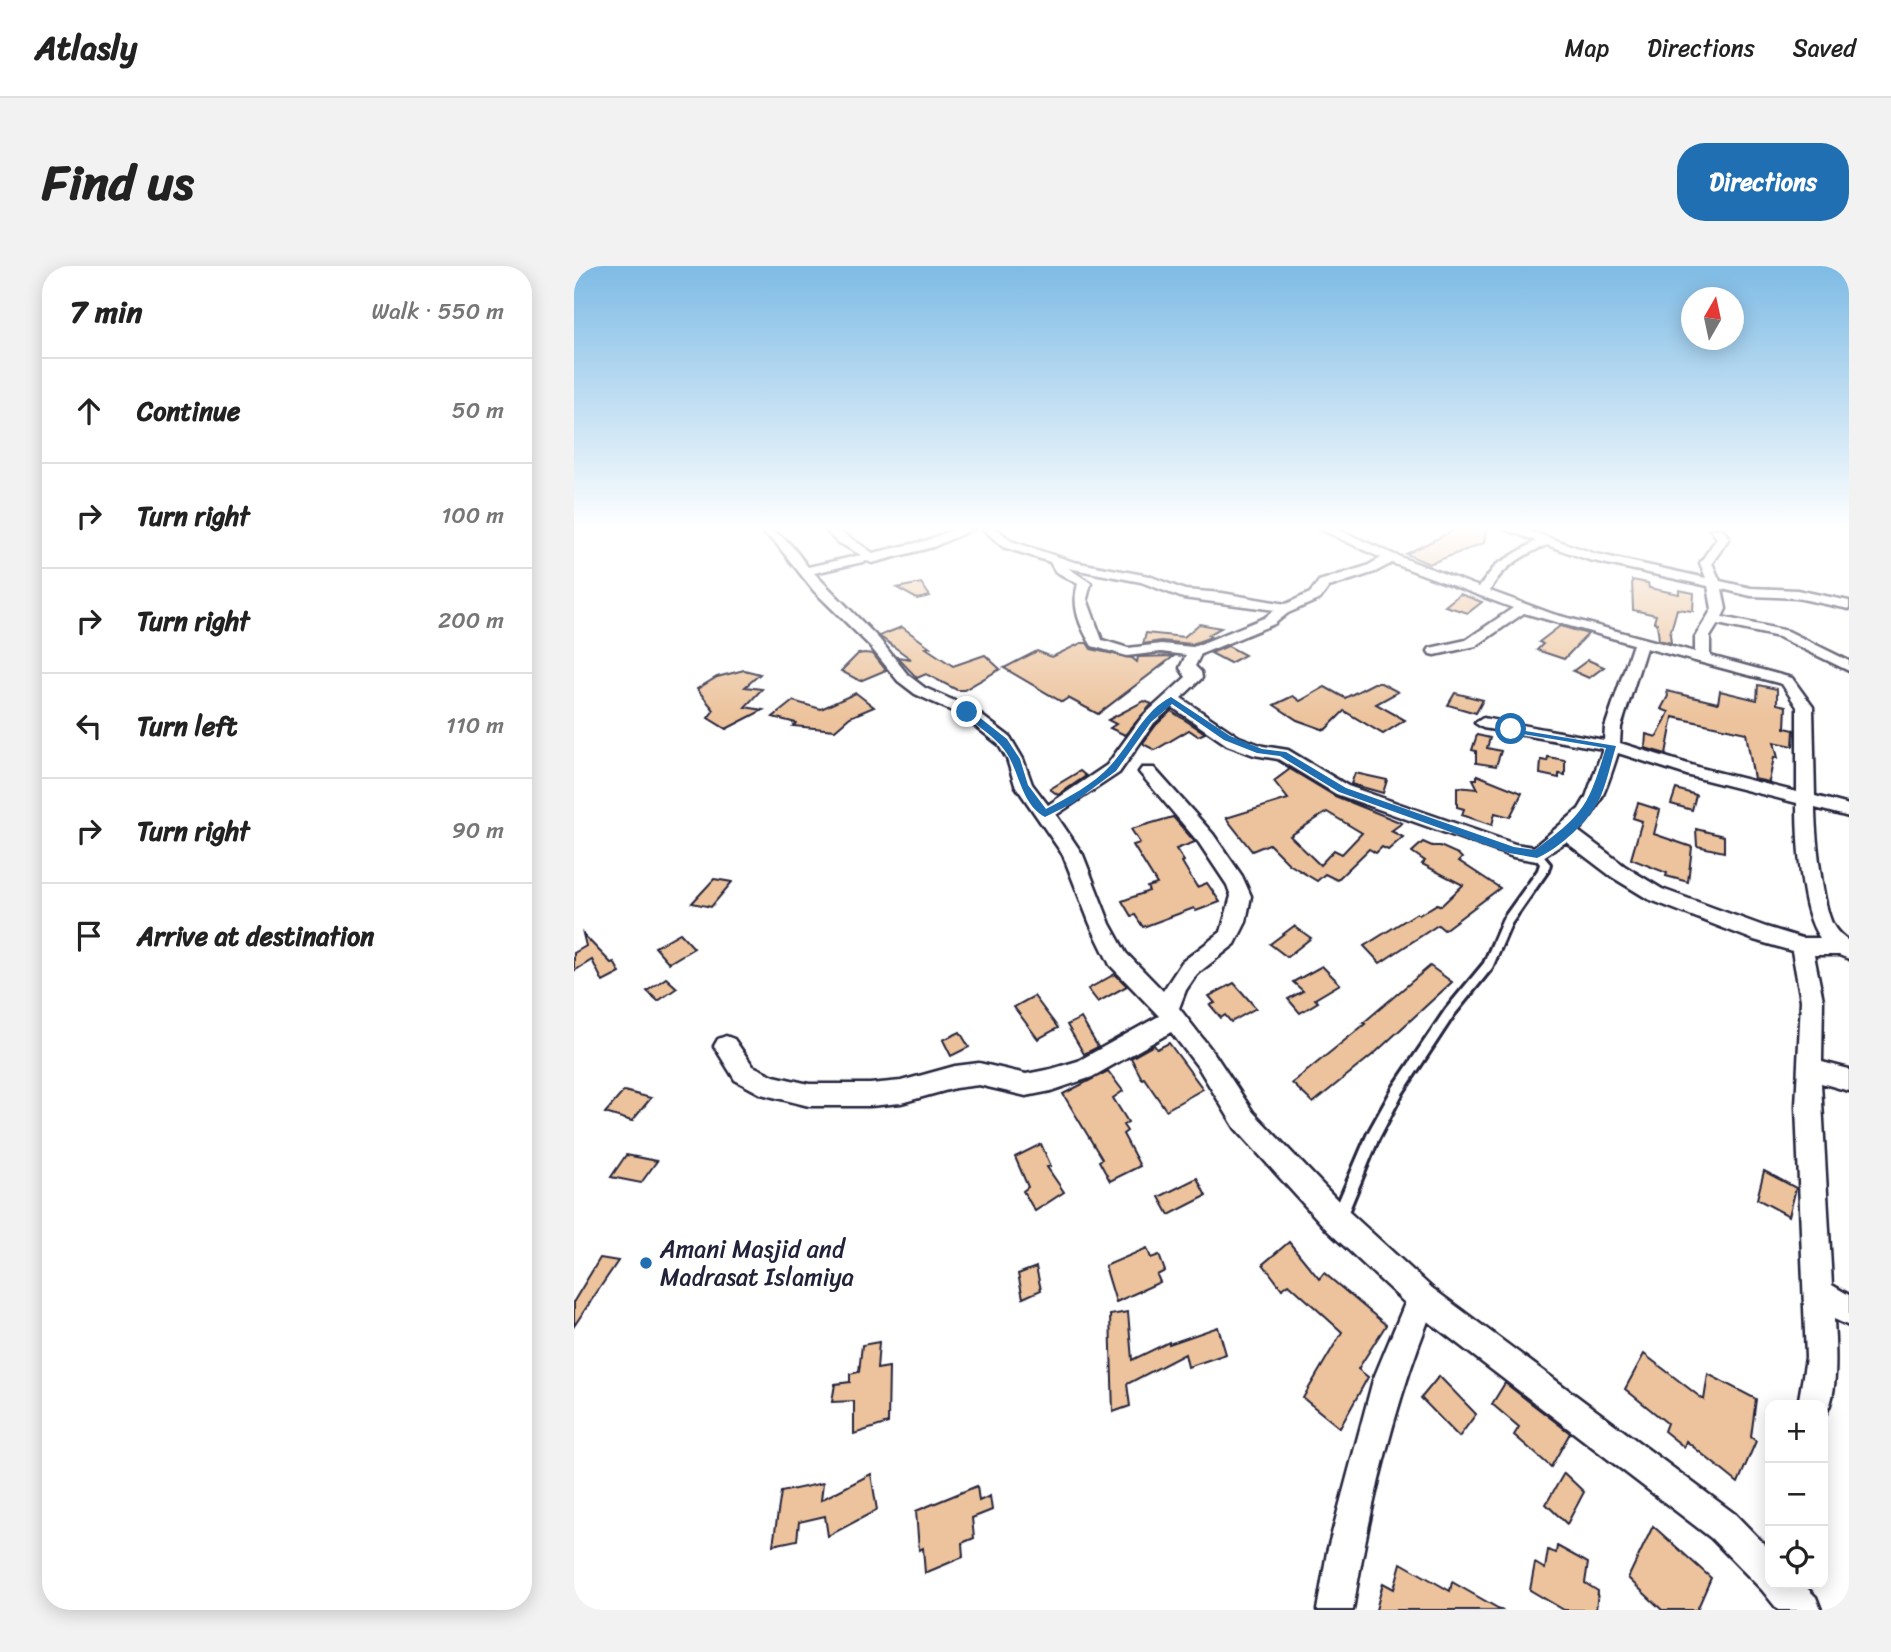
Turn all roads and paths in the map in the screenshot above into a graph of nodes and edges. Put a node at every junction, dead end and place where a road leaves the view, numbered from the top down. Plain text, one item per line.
1 (822, 592) edge
2 (1082, 592) edge
3 (1177, 592) edge
4 (1317, 592) edge
5 (1479, 592) edge
6 (1716, 592) edge
7 (1750, 592) edge
8 (1482, 593) joint
9 (1849, 604) edge
10 (1287, 608) junction
11 (1522, 608) junction
12 (1714, 618) junction
13 (1640, 643) junction
14 (1195, 651) junction
15 (1435, 651) dead end
16 (1704, 659) junction
17 (1849, 667) edge
18 (1171, 699) junction
19 (1483, 723) dead end
20 (1612, 746) junction
21 (1148, 772) dead end
22 (1806, 801) junction
23 (1849, 811) edge
24 (1045, 814) junction
25 (1566, 832) junction
26 (1537, 854) junction
27 (1802, 946) junction
28 (1845, 949) edge
29 (1170, 1014) junction
30 (726, 1046) dead end
31 (1810, 1069) junction
32 (1849, 1080) edge
33 (1338, 1221) junction
34 (1818, 1293) junction
35 (1422, 1298) junction
36 (1849, 1311) edge
37 (1815, 1400) edge
38 (1765, 1569) edge
39 (1335, 1610) edge

1 - 24 street
2 - 14 street
3 - 10 street
4 - 10 street
5 - 8 street
6 - 12 street
7 - 9 street
8 - 11 street
10 - 14 street
11 - 13 street
11 - 15 street
12 - 16 street
12 - 17 street
13 - 16 street
13 - 20 street
14 - 18 street
16 - 22 street
18 - 24 street
18 - 26 street
19 - 20 street
20 - 22 street
20 - 25 street
21 - 29 street
22 - 23 street
22 - 28 street
24 - 29 street
25 - 26 street
25 - 27 street
26 - 33 lane
27 - 28 street
27 - 31 street
29 - 30 street
29 - 33 street
31 - 32 street
31 - 34 street
33 - 35 street
34 - 36 street
34 - 37 street
35 - 38 street
35 - 39 street

